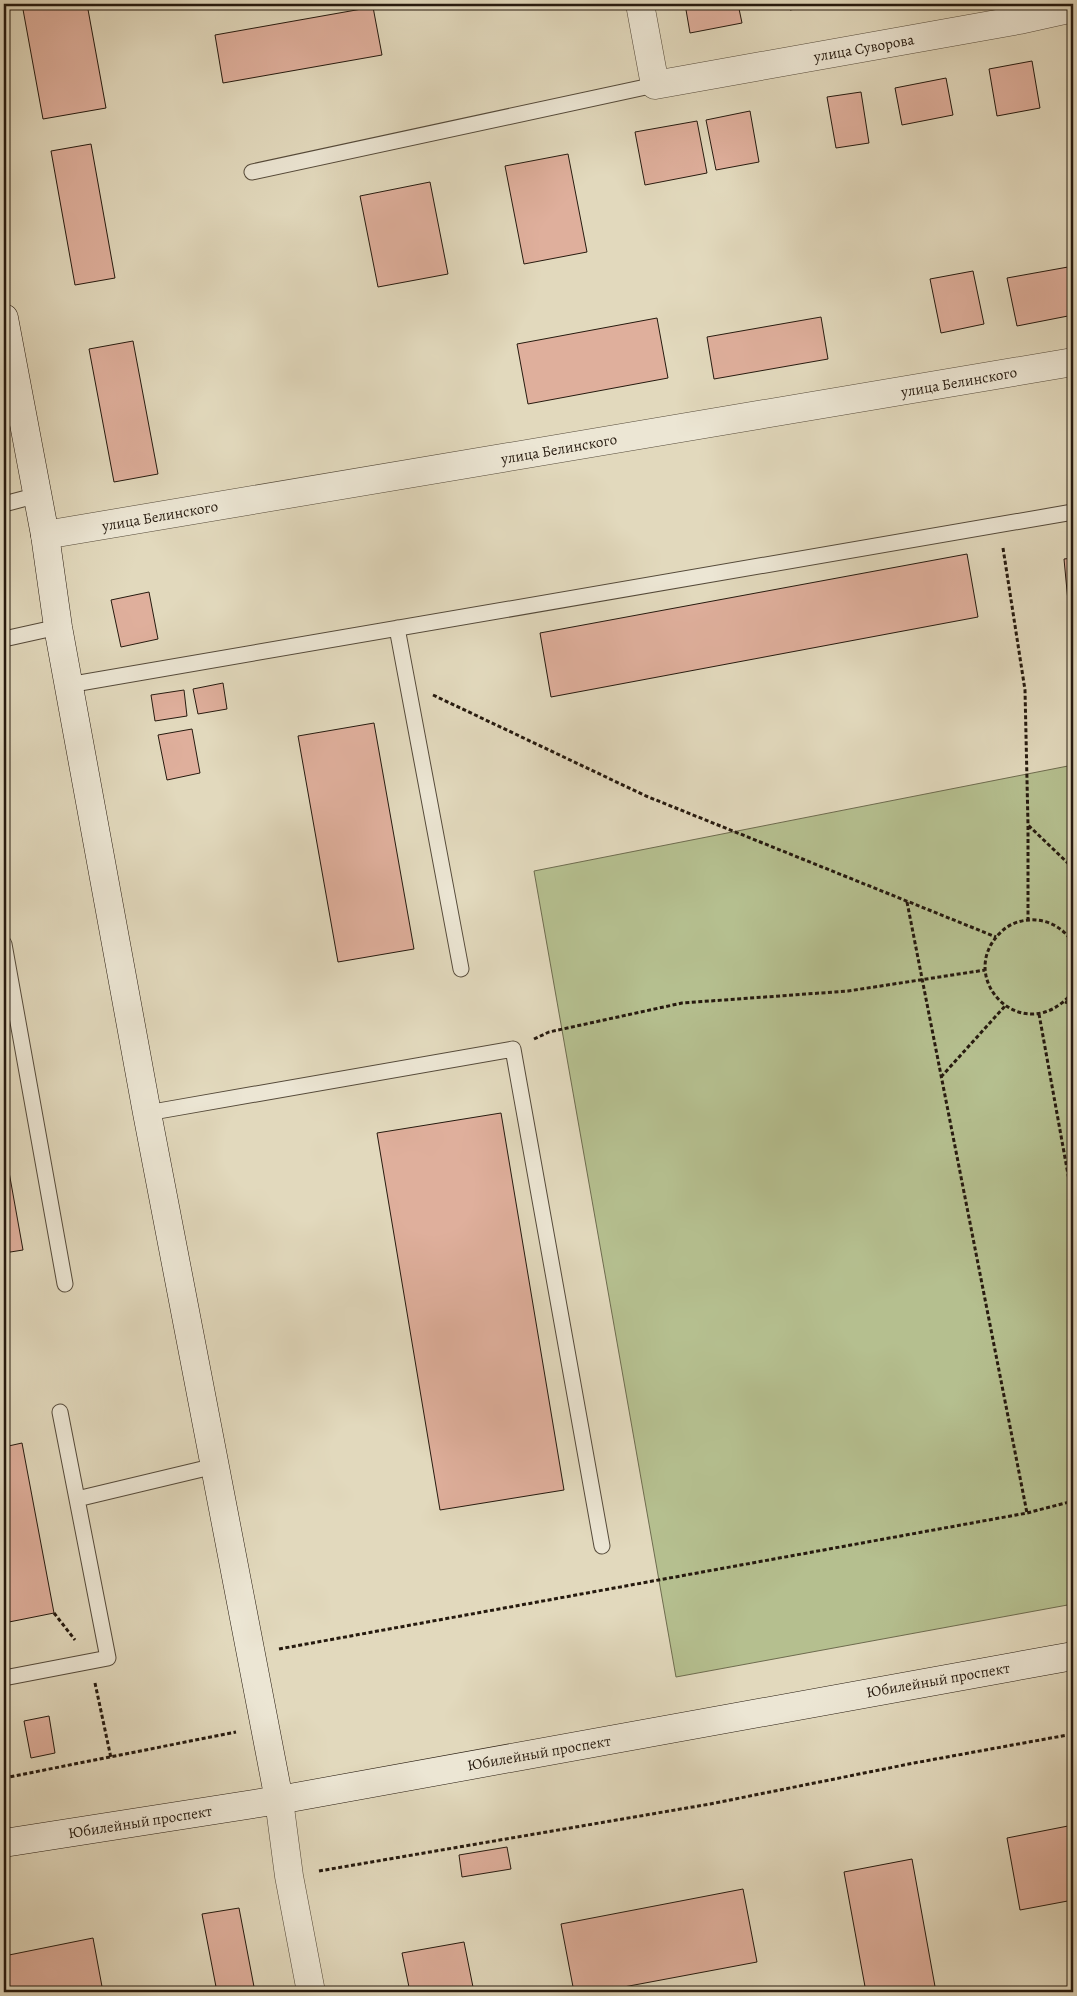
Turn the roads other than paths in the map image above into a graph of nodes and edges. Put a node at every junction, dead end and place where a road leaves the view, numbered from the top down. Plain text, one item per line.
1 (640, 4) edge
2 (1073, 8) edge
3 (655, 85) junction
4 (252, 172) dead end
5 (4, 318) edge
6 (1073, 362) edge
7 (38, 496) junction
8 (4, 504) edge
9 (1073, 512) edge
10 (45, 535) junction
11 (58, 627) junction
12 (397, 628) junction
13 (4, 638) edge
14 (68, 684) junction
15 (4, 944) edge
16 (460, 969) dead end
17 (147, 1113) junction
18 (65, 1284) dead end
19 (60, 1412) dead end
20 (215, 1466) junction
21 (77, 1499) junction
22 (602, 1546) dead end
23 (1073, 1656) edge
24 (4, 1678) edge
25 (280, 1800) junction
26 (4, 1843) edge
27 (311, 1992) edge

1 - 3 main road
2 - 3 main road, улица Суворова
3 - 4 lane
5 - 7 main road
6 - 10 main road, улица Белинского
7 - 8 lane
7 - 10 main road
9 - 12 lane
10 - 11 main road
11 - 13 lane
11 - 14 main road
12 - 14 lane
12 - 16 lane
14 - 17 main road
15 - 18 lane
17 - 20 main road
17 - 22 lane
19 - 21 lane
20 - 21 lane
20 - 25 main road
21 - 24 lane
23 - 25 main road, Юбилейный проспект
25 - 26 main road, Юбилейный проспект
25 - 27 main road

